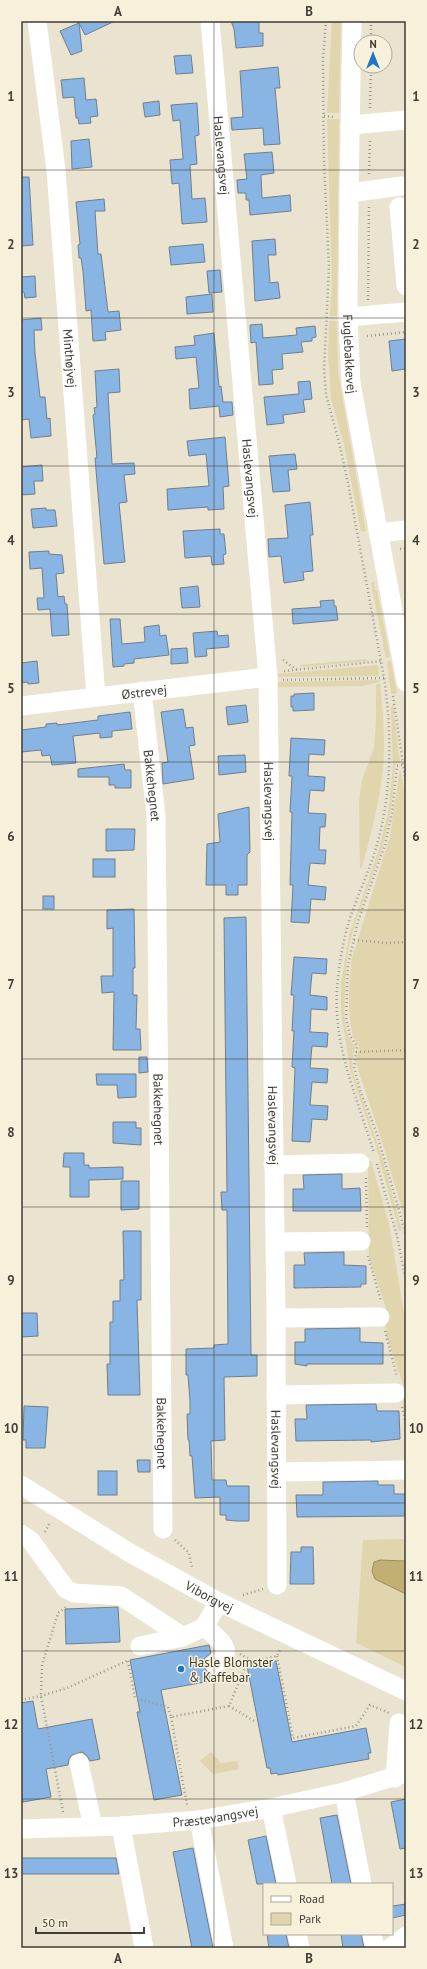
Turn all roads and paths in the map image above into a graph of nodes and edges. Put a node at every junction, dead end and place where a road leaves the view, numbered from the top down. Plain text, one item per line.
1 (37, 21) edge
2 (210, 21) edge
3 (326, 21) edge
4 (352, 21) edge
5 (371, 21) edge
6 (371, 34) edge
7 (406, 120) edge
8 (350, 125) junction
9 (401, 186) dead end
10 (349, 193) junction
11 (399, 207) dead end
12 (406, 286) edge
13 (406, 312) edge
14 (348, 317) junction
15 (406, 332) edge
16 (367, 336) dead end
17 (406, 530) edge
18 (378, 533) junction
19 (406, 548) edge
20 (400, 549) dead end
21 (401, 657) junction
22 (381, 662) junction
23 (268, 675) junction
24 (384, 678) junction
25 (406, 682) edge
26 (142, 691) junction
27 (393, 696) dead end
28 (96, 697) junction
29 (21, 706) edge
30 (402, 765) junction
31 (406, 784) edge
32 (354, 940) junction
33 (406, 942) edge
34 (406, 1050) edge
35 (356, 1052) junction
36 (273, 1165) junction
37 (363, 1169) joint
38 (406, 1235) edge
39 (275, 1242) junction
40 (365, 1242) junction
41 (406, 1281) edge
42 (382, 1316) junction
43 (276, 1318) junction
44 (399, 1392) junction
45 (276, 1395) junction
46 (406, 1424) edge
47 (406, 1470) edge
48 (277, 1472) junction
49 (21, 1485) edge
50 (57, 1509) junction
51 (163, 1528) joint
52 (27, 1539) edge
53 (184, 1582) junction
54 (277, 1585) joint
55 (66, 1589) junction
56 (219, 1602) junction
57 (204, 1627) junction
58 (287, 1634) junction
59 (183, 1637) junction
60 (140, 1646) joint
61 (277, 1656) junction
62 (128, 1662) junction
63 (214, 1664) dead end
64 (406, 1691) edge
65 (41, 1696) junction
66 (21, 1700) edge
67 (229, 1706) junction
68 (170, 1717) junction
69 (396, 1719) joint
70 (254, 1721) dead end
71 (79, 1763) dead end
72 (401, 1776) edge
73 (344, 1792) junction
74 (271, 1808) junction
75 (195, 1820) junction
76 (121, 1826) junction
77 (93, 1827) junction
78 (66, 1828) junction
79 (21, 1829) edge
80 (287, 1883) edge
81 (362, 1883) edge
82 (297, 1935) edge
83 (372, 1935) edge
84 (406, 1936) edge
85 (144, 1948) edge
86 (224, 1948) edge
87 (300, 1948) edge
88 (374, 1948) edge
89 (390, 1948) edge

1 - 28 street, Minthøjvej
2 - 23 street, Haslevangsvej
3 - 22 path
4 - 8 street, Fuglebakkevej
5 - 6 path
7 - 8 street
8 - 10 street, Fuglebakkevej
9 - 10 street
10 - 14 street, Fuglebakkevej
11 - 12 street
13 - 14 street
14 - 18 street, Fuglebakkevej
15 - 16 path
17 - 18 street
18 - 21 street, Fuglebakkevej
19 - 20 path
21 - 22 path
21 - 25 street, Fuglebakkevej
22 - 23 path
22 - 24 path
23 - 24 path
23 - 26 street, Østrevej
23 - 36 street, Haslevangsvej
24 - 41 path
26 - 28 street, Østrevej
26 - 51 street, Bakkehegnet
27 - 30 path
28 - 29 street, Østrevej
30 - 31 path
30 - 32 path
32 - 33 path
32 - 35 path
34 - 35 path
35 - 38 path
36 - 37 street
36 - 39 street, Haslevangsvej
37 - 40 path
39 - 40 street
39 - 43 street, Haslevangsvej
40 - 42 path
42 - 43 street
42 - 44 path
43 - 45 street, Haslevangsvej
44 - 45 street
44 - 46 path
45 - 48 street, Haslevangsvej
47 - 48 street
48 - 54 street, Haslevangsvej
49 - 50 street, Viborgvej
50 - 52 path
50 - 53 street, Viborgvej
51 - 53 path
52 - 55 street
53 - 56 street, Viborgvej
54 - 56 path
55 - 59 street
55 - 65 path
56 - 57 street
56 - 58 street, Viborgvej
57 - 59 street
57 - 63 street
58 - 61 path
58 - 64 street, Viborgvej
59 - 60 street
60 - 62 path
61 - 67 path
61 - 69 path
62 - 65 path
62 - 68 path
65 - 66 path
65 - 78 path
67 - 68 path
67 - 70 path
68 - 75 path
69 - 72 street
71 - 77 street
72 - 73 street, Præstevangsvej
73 - 74 street, Præstevangsvej
73 - 81 street
74 - 75 street, Præstevangsvej
74 - 80 street
75 - 76 street, Præstevangsvej
75 - 86 street
76 - 77 street, Præstevangsvej
76 - 85 street
77 - 78 street, Præstevangsvej
78 - 79 street, Præstevangsvej
82 - 87 street
83 - 88 street
84 - 89 street

